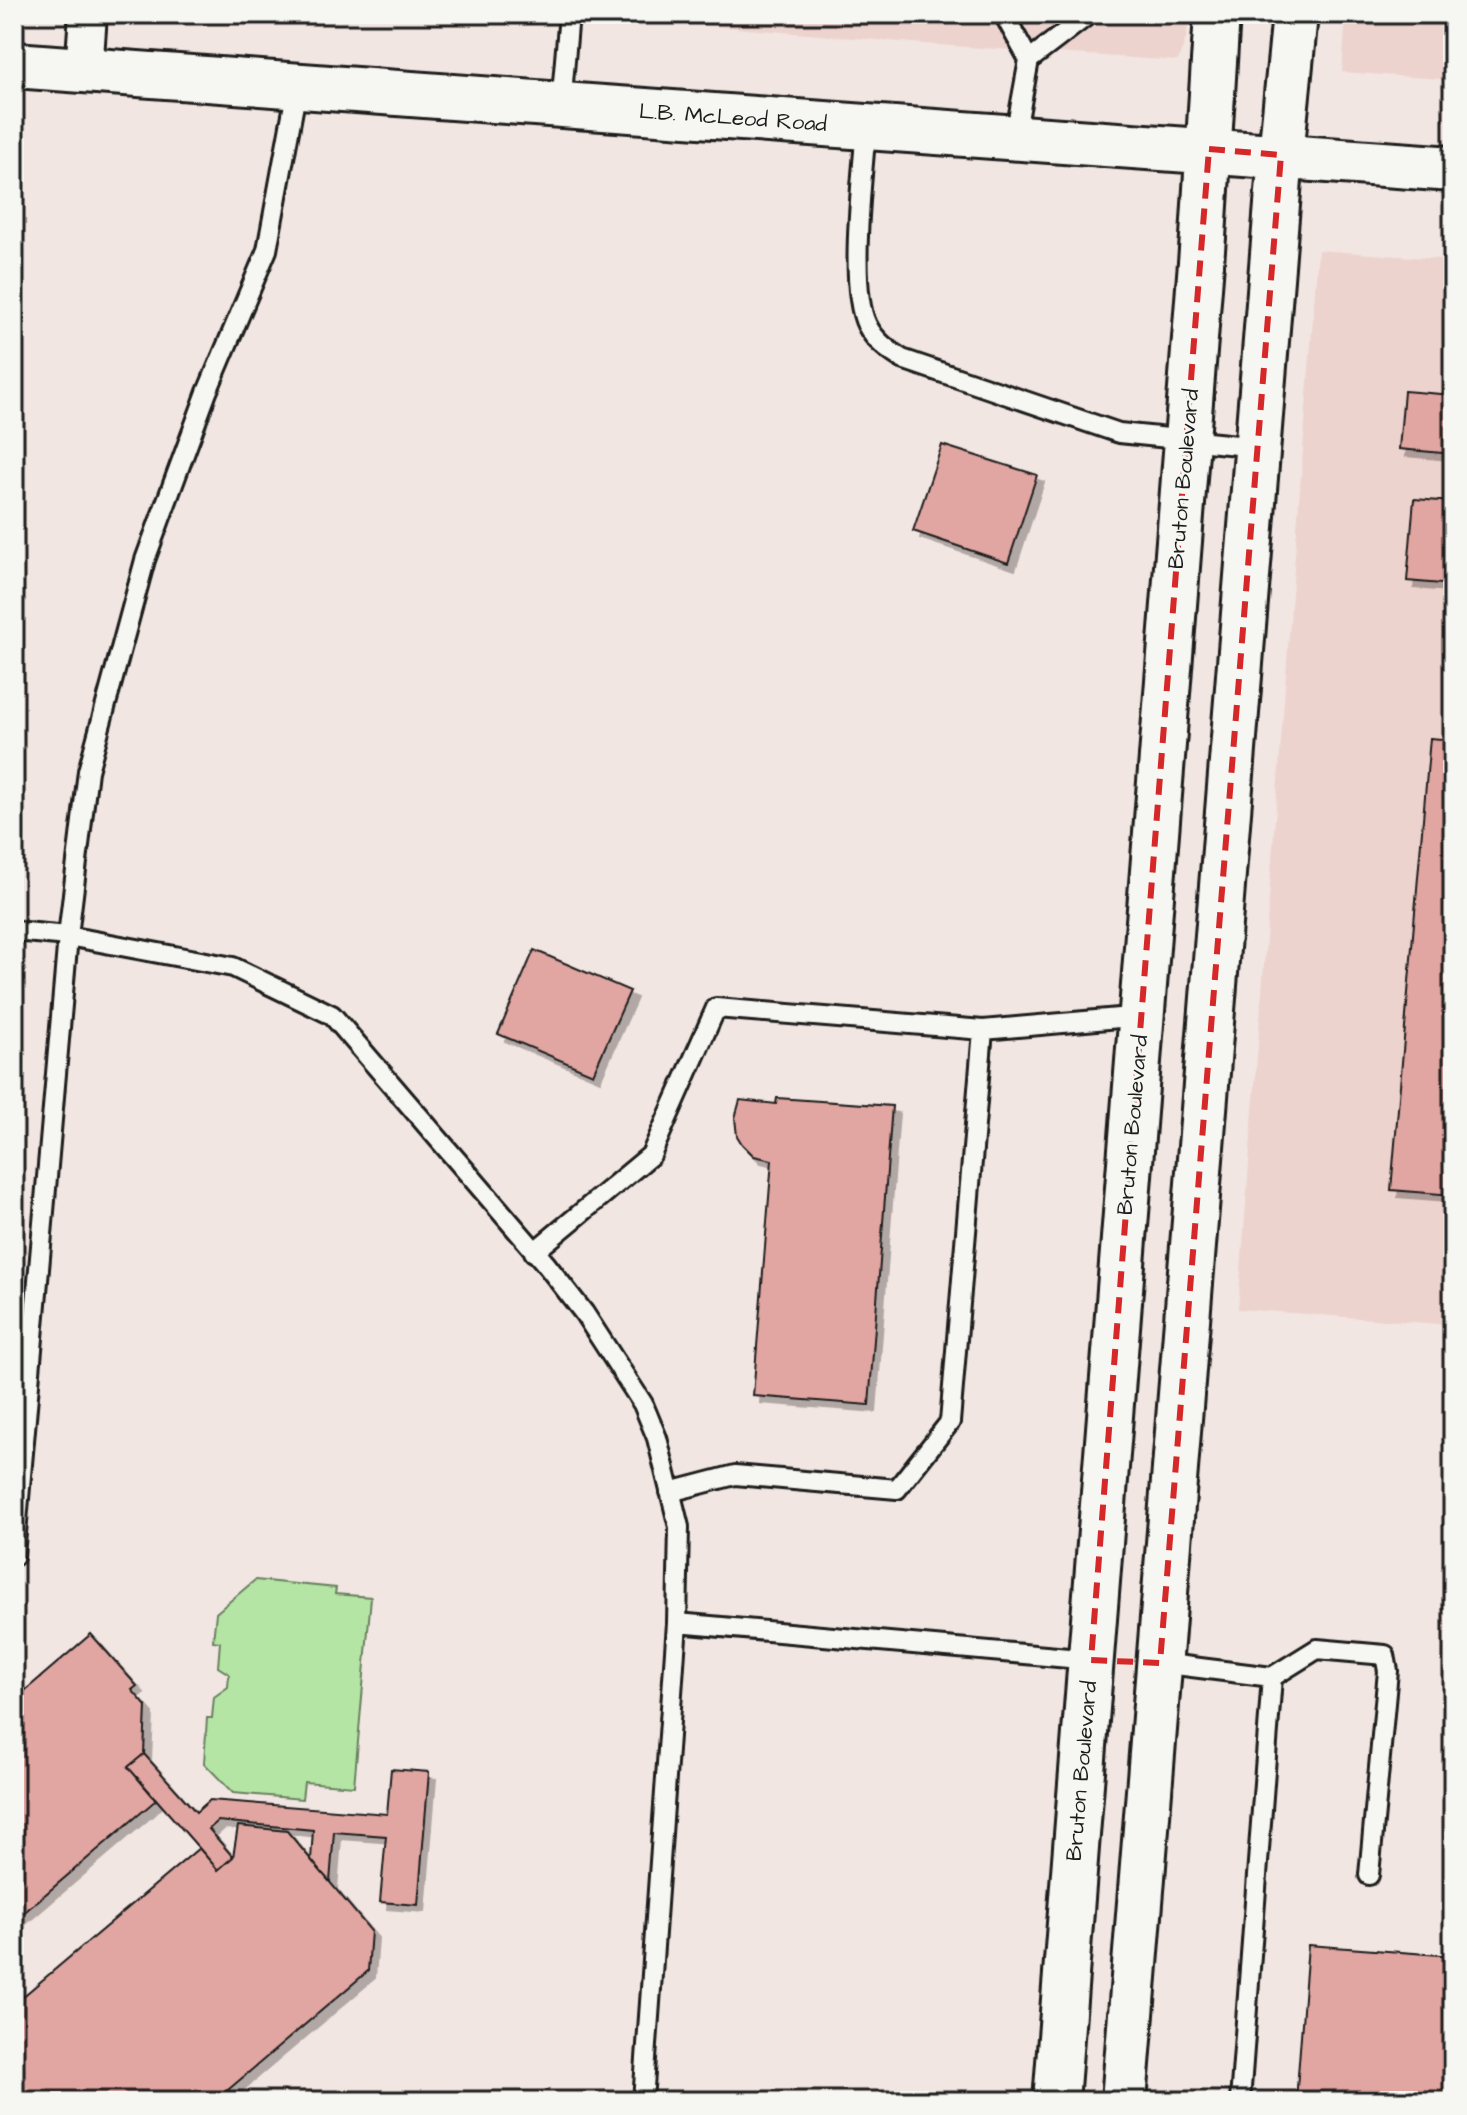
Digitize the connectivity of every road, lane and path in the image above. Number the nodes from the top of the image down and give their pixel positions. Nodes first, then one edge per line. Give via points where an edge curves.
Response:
1 (88, 14) edge
2 (569, 14) edge
3 (1007, 14) edge
4 (1058, 14) edge
5 (1089, 14) edge
6 (1217, 14) edge
7 (1295, 14) edge
8 (1056, 38) junction
9 (1029, 60) junction
10 (14, 65) edge
11 (84, 71) junction
12 (297, 86) junction
13 (561, 106) junction
14 (866, 127) junction
15 (1015, 136) junction
16 (1209, 149) junction
17 (1281, 155) junction
18 (1453, 169) edge
19 (1187, 441) junction
20 (1257, 447) junction
21 (14, 931) edge
22 (68, 936) junction
23 (1142, 1016) junction
24 (983, 1030) junction
25 (534, 1252) junction
26 (670, 1492) junction
27 (14, 1556) edge
28 (677, 1623) junction
29 (1091, 1660) junction
30 (1160, 1663) junction
31 (1272, 1677) junction
32 (1369, 1875) dead end
33 (643, 2101) edge
34 (1056, 2101) edge
35 (1124, 2101) edge
36 (1240, 2101) edge

1 - 11 street
2 - 13 lane
3 - 9 lane
4 - 8 lane
5 - 8 lane
6 - 16 street, Bruton Boulevard
7 - 17 street
8 - 9 lane
9 - 15 lane
10 - 11 street, L.B. McLeod Road
11 - 12 street, L.B. McLeod Road
12 - 13 street, L.B. McLeod Road
12 - 22 lane via 267,250 145,560 88,771
13 - 14 street, L.B. McLeod Road
14 - 15 street, L.B. McLeod Road
14 - 19 lane via 858,293 866,324 882,345 902,359 1119,433
15 - 16 street, L.B. McLeod Road
16 - 17 street, L.B. McLeod Road
16 - 19 street, Bruton Boulevard
17 - 18 street, L.B. McLeod Road
17 - 20 street
19 - 20 lane
19 - 23 street, Bruton Boulevard
20 - 30 street
21 - 22 lane
22 - 25 lane via 233,967 332,1015
22 - 27 lane
23 - 24 lane
23 - 29 street, Bruton Boulevard
24 - 25 lane via 716,1008 651,1155
24 - 26 lane via 950,1422 897,1489 735,1475
25 - 26 lane via 584,1313 643,1404
26 - 28 lane via 679,1527
28 - 29 lane
28 - 33 lane
29 - 30 street
29 - 34 street, Bruton Boulevard
30 - 31 lane
30 - 35 street
31 - 32 lane via 1317,1649 1385,1655 1388,1671
31 - 36 lane

